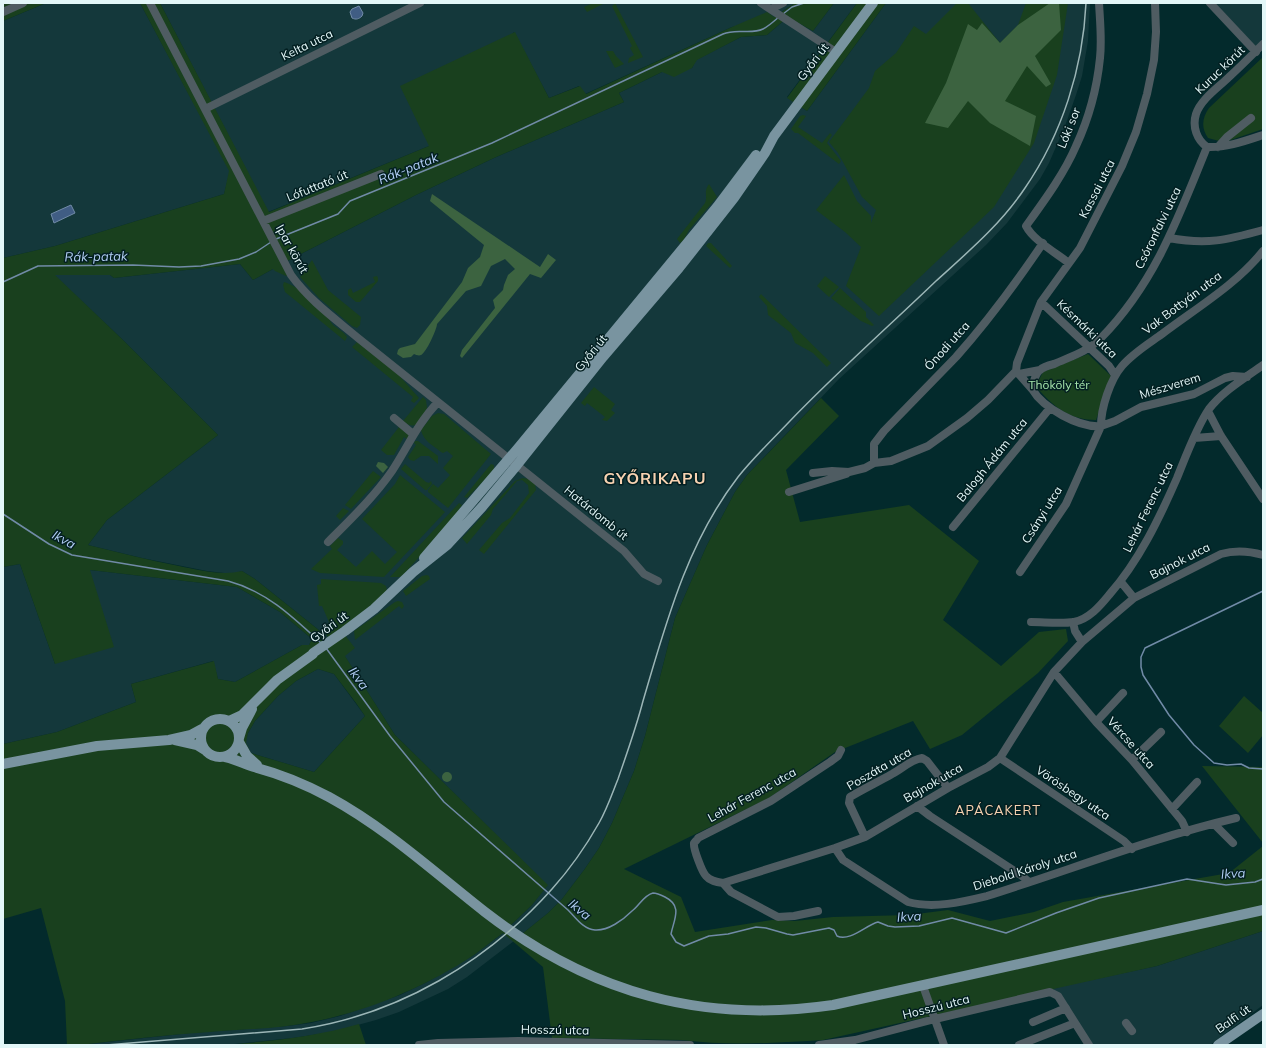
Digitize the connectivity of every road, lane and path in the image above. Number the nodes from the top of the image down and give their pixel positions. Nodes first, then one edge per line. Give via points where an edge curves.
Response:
1 (23, 3) edge
2 (150, 3) edge
3 (420, 3) edge
4 (761, 3) edge
5 (783, 3) edge
6 (873, 3) edge
7 (1099, 3) edge
8 (1155, 3) edge
9 (1210, 3) edge
10 (3, 12) edge
11 (778, 14) junction
12 (1263, 44) edge
13 (836, 52) junction
14 (1256, 52) junction
15 (205, 109) junction
16 (1251, 118) dead end
17 (1263, 135) edge
18 (1207, 147) junction
19 (1218, 147) junction
20 (381, 174) dead end
21 (263, 221) junction
22 (1263, 230) edge
23 (1169, 238) junction
24 (1043, 243) junction
25 (1263, 251) edge
26 (1069, 263) junction
27 (1041, 302) junction
28 (1089, 349) junction
29 (1263, 365) edge
30 (1040, 370) junction
31 (1017, 373) junction
32 (1115, 375) junction
33 (1247, 377) junction
34 (1032, 389) junction
35 (438, 402) junction
36 (1050, 408) junction
37 (1208, 411) junction
38 (394, 418) dead end
39 (1101, 426) junction
40 (413, 434) junction
41 (1221, 436) junction
42 (1194, 438) junction
43 (513, 462) junction
44 (874, 463) junction
45 (850, 472) junction
46 (813, 473) dead end
47 (789, 492) dead end
48 (1263, 499) edge
49 (954, 527) dead end
50 (328, 542) dead end
51 (1263, 555) edge
52 (1020, 572) dead end
53 (658, 580) dead end
54 (1121, 582) junction
55 (1134, 598) junction
56 (1031, 622) dead end
57 (1073, 622) junction
58 (1082, 642) junction
59 (1054, 672) junction
60 (1123, 693) dead end
61 (257, 699) junction
62 (229, 721) junction
63 (1096, 722) junction
64 (202, 728) junction
65 (1161, 732) dead end
66 (169, 740) junction
67 (239, 740) junction
68 (205, 750) junction
69 (841, 750) dead end
70 (225, 757) junction
71 (1000, 758) junction
72 (1132, 760) junction
73 (3, 764) edge
74 (262, 769) junction
75 (1197, 782) dead end
76 (948, 788) junction
77 (917, 806) junction
78 (1172, 809) junction
79 (1236, 818) dead end
80 (1214, 824) junction
81 (1187, 832) junction
82 (865, 837) junction
83 (1232, 843) dead end
84 (835, 848) junction
85 (1132, 849) junction
86 (1029, 882) junction
87 (723, 883) junction
88 (1263, 910) edge
89 (818, 911) dead end
90 (923, 986) junction
91 (1066, 1008) junction
92 (1263, 1014) edge
93 (935, 1019) junction
94 (1033, 1022) dead end
95 (1075, 1023) junction
96 (1126, 1023) dead end
97 (1132, 1031) dead end
98 (856, 1042) edge
99 (575, 1044) edge
100 (419, 1045) edge
101 (679, 1045) edge
102 (690, 1045) edge
103 (819, 1045) edge
104 (944, 1045) edge
105 (1020, 1045) edge
106 (1089, 1045) edge
107 (1218, 1045) edge

1 - 10 street
2 - 15 street, Ipar körút
3 - 15 street, Kelta utca
4 - 11 street
5 - 11 street
6 - 13 main road, Győri út
7 - 24 street, Lóki sor via 1100,57 1088,117 1076,147 1026,226
8 - 26 street, Kassai utca via 1154,60 1136,132 1092,226
9 - 14 street
11 - 13 street
12 - 14 street, Kuruc körút
13 - 43 main road, Győri út via 774,136 734,198 680,268
14 - 18 street, Kuruc körút via 1199,108 1195,122 1196,134
15 - 21 street, Ipar körút
16 - 19 street
17 - 19 street
18 - 19 street
18 - 23 street, Csóronfalvi utca
20 - 21 street, Lófuttató út
21 - 35 street, Ipar körút via 291,275 317,304
22 - 23 street via 1236,238 1205,242
23 - 28 street, Csóronfalvi utca via 1131,303
24 - 26 street
24 - 44 street, Ónodi utca via 1000,304 956,357 874,444
25 - 32 street, Vak Bottyán utca via 1219,292 1130,357
26 - 27 street, Kassai utca
27 - 28 street, Késmárki utca
27 - 31 street, Kassai utca via 1018,363
28 - 30 street
28 - 32 street, Késmárki utca
29 - 33 street, Lehár Ferenc utca
30 - 31 street
30 - 34 street via 1034,379
31 - 34 street
31 - 44 street via 967,418 928,446 907,456
32 - 39 street via 1102,412
33 - 37 street, Lehár Ferenc utca
33 - 39 street, Mészverem via 1225,378 1194,394 1141,407
34 - 36 street
35 - 40 street
35 - 43 street, Ipar körút
36 - 39 street via 1073,420
36 - 49 street, Balogh Ádám utca
37 - 41 street
37 - 42 street, Lehár Ferenc utca
38 - 40 street
39 - 52 street, Csányi utca via 1066,504
40 - 50 street via 381,485
41 - 42 street
41 - 48 street
42 - 54 street, Lehár Ferenc utca via 1153,528
43 - 53 street, Határdomb út via 624,551 644,574
43 - 61 main road, Győri út via 447,545 413,572 374,609 288,671
44 - 45 street
45 - 46 street
45 - 47 street
51 - 55 street, Bajnok utca via 1243,552 1221,554
54 - 55 street
54 - 57 street, Lehár Ferenc utca via 1099,607 1088,616
55 - 58 street, Bajnok utca
56 - 57 street, Lehár Ferenc utca
57 - 58 street
58 - 59 street, Bajnok utca
59 - 63 street, Vércse utca
59 - 71 street, Bajnok utca
60 - 63 street
61 - 62 main road, Győri út via 242,715
61 - 67 main road, Győri út via 242,728
62 - 64 main road via 216,719
62 - 67 main road via 238,731
63 - 72 street, Vércse utca
64 - 66 main road via 191,735
64 - 68 main road via 200,737
65 - 72 street
66 - 68 main road via 197,745
66 - 73 main road via 97,746
67 - 70 main road via 234,750
67 - 74 main road via 246,756
68 - 70 main road via 213,756
69 - 87 street, Lehár Ferenc utca via 838,756 771,801 698,838 694,846 706,876
70 - 74 main road
71 - 76 street, Bajnok utca
71 - 85 street, Vörösbegy utca via 1124,841
72 - 78 street, Vércse utca
74 - 90 main road via 322,793 361,816 518,936 550,956 616,986 658,999 694,1006 773,1011 833,1005
75 - 78 street
76 - 77 street, Bajnok utca
76 - 82 street, Poszáta utca via 922,758 915,759 850,797 849,803
77 - 82 street, Bajnok utca
77 - 86 street
78 - 81 street, Vércse utca
79 - 80 street, Diebold Károly utca
80 - 81 street, Diebold Károly utca
80 - 83 street
81 - 85 street, Diebold Károly utca
82 - 84 street, Bajnok utca
84 - 86 street, Diebold Károly utca via 843,860 908,902 917,905 969,901
84 - 87 street, Bajnok utca
85 - 86 street, Diebold Károly utca
87 - 89 street via 731,892 778,917
88 - 90 main road
90 - 93 street
91 - 93 street, Hosszú utca via 1058,996 1050,992
91 - 94 street
91 - 95 street
92 - 107 main road, Balfi út
93 - 98 street, Hosszú utca
93 - 104 street
95 - 105 street
95 - 106 street
96 - 97 street
98 - 103 street, Hosszú utca
99 - 100 street, Hosszú utca via 511,1041
99 - 101 street, Hosszú utca
101 - 102 street, Hosszú utca

